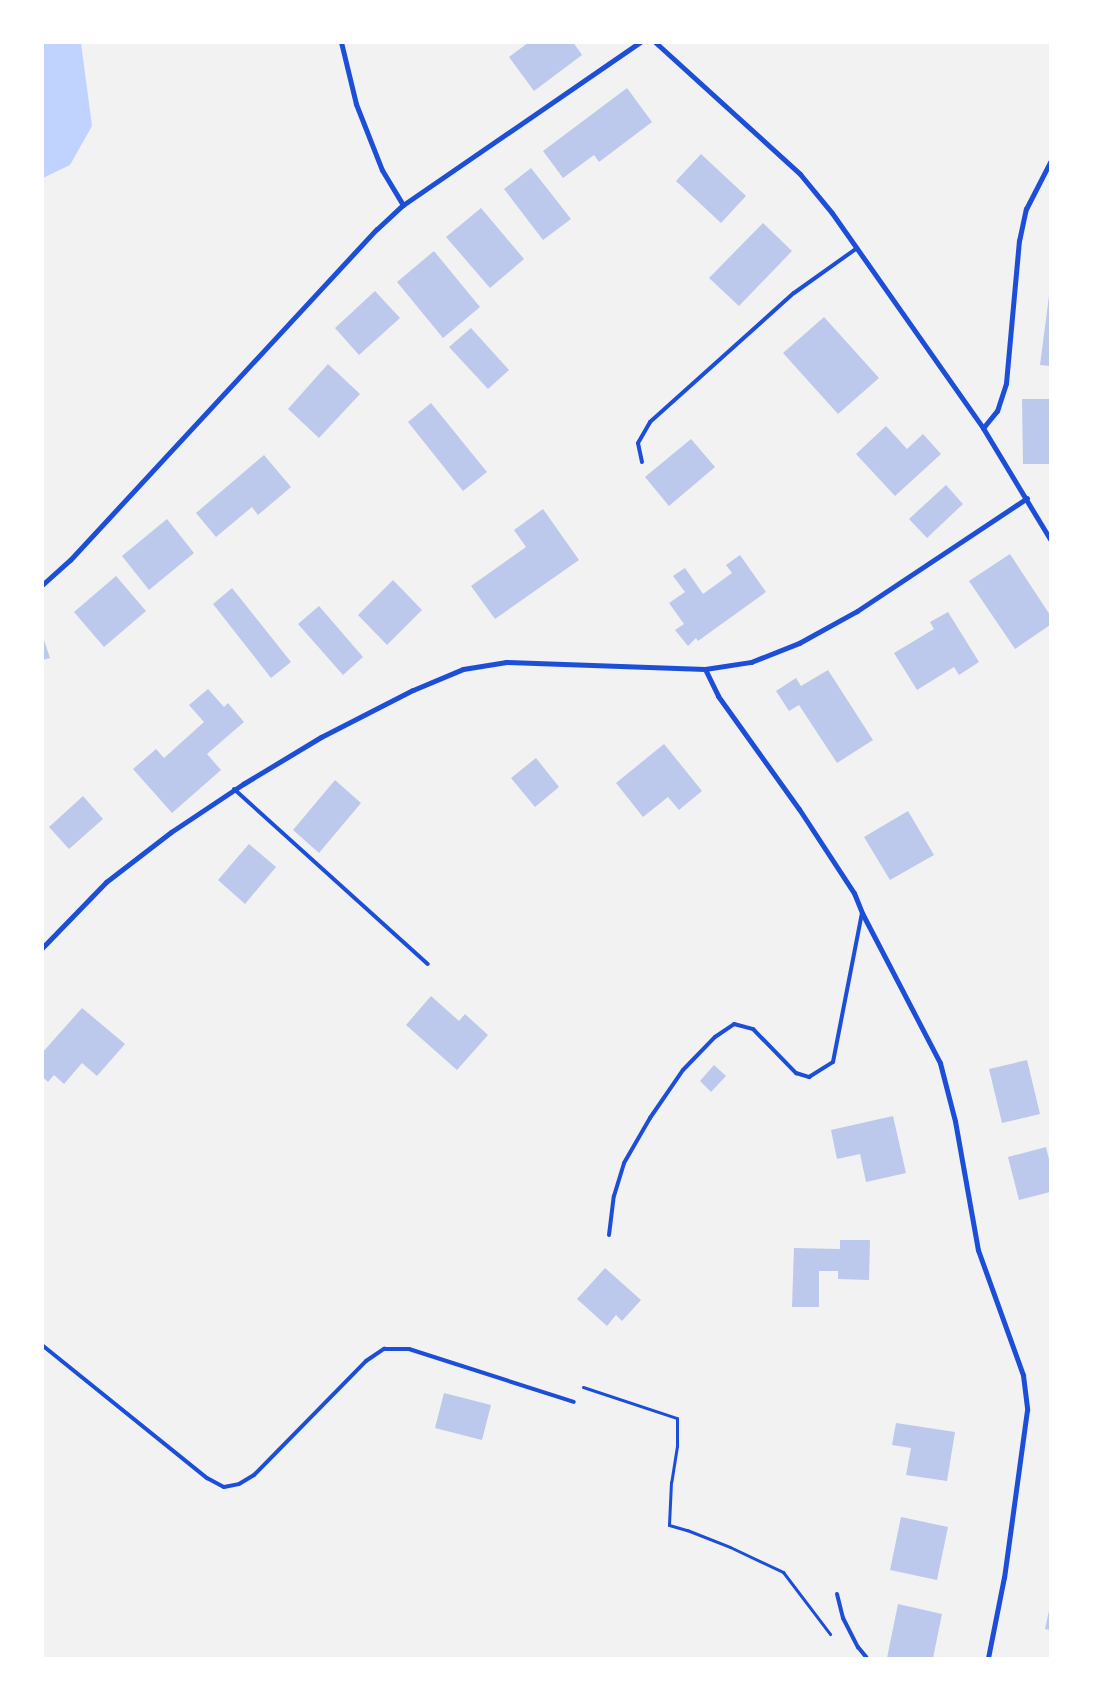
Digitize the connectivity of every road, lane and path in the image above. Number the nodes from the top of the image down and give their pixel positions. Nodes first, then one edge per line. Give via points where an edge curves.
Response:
1 (341, 42) edge
2 (640, 42) edge
3 (655, 42) edge
4 (1050, 162) edge
5 (403, 205) junction
6 (856, 248) junction
7 (983, 428) junction
8 (642, 462) dead end
9 (1027, 498) junction
10 (1050, 539) edge
11 (42, 585) edge
12 (705, 669) junction
13 (234, 789) junction
14 (862, 913) junction
15 (42, 948) edge
16 (428, 964) dead end
17 (609, 1235) dead end
18 (42, 1345) edge
19 (578, 1386) dead end
20 (574, 1402) dead end
21 (837, 1594) dead end
22 (835, 1640) dead end
23 (867, 1658) edge
24 (988, 1658) edge

1 - 5 street via 356,104 382,170
2 - 5 street
3 - 6 street via 800,174
4 - 7 street via 1026,209 1019,241 1006,383 997,410
5 - 11 street via 377,229 70,560
6 - 7 street
6 - 8 lane via 794,293 650,422 638,443
7 - 9 street
9 - 10 street
9 - 12 street via 857,611 800,643 751,662
12 - 13 street via 506,662 463,669 413,690 321,737
12 - 14 street via 718,696 854,893
13 - 15 street via 170,832 106,882
13 - 16 lane
14 - 17 lane via 834,1062 809,1077 796,1073 753,1029 734,1024 715,1037 683,1070 624,1164 614,1196
14 - 24 street via 940,1063 955,1121 978,1250 1023,1375 1026,1410 1004,1577
18 - 20 lane via 206,1478 224,1487 239,1484 254,1475 366,1361 384,1349 409,1349
19 - 22 path via 677,1418 669,1525 730,1547 783,1572
21 - 23 lane via 843,1618

